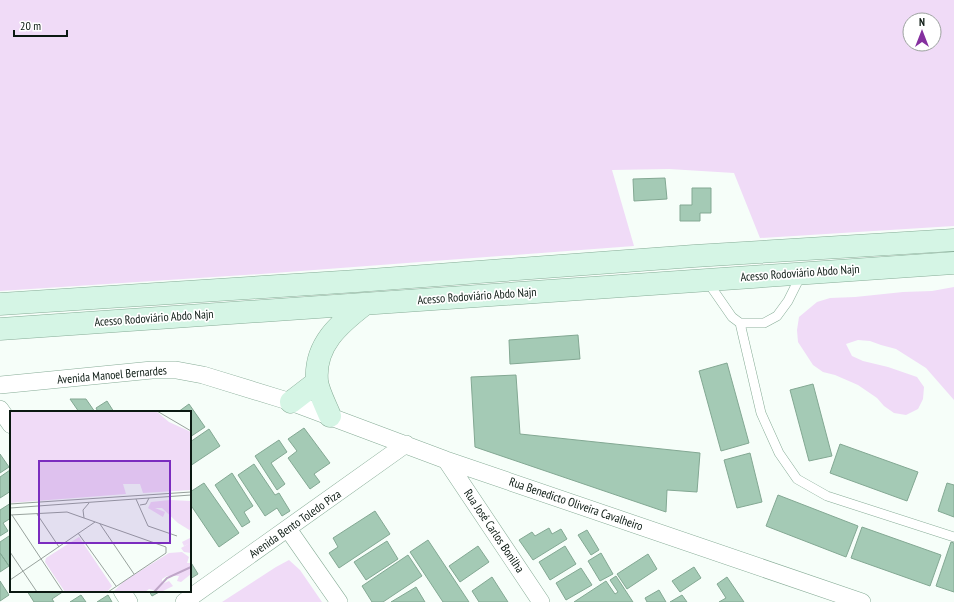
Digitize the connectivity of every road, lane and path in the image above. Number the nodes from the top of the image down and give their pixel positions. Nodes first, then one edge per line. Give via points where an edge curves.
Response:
1 (954, 240) edge
2 (954, 263) edge
3 (802, 274) junction
4 (706, 279) junction
5 (0, 304) edge
6 (365, 304) junction
7 (740, 323) junction
8 (0, 329) edge
9 (317, 382) junction
10 (0, 385) edge
11 (292, 402) junction
12 (0, 409) edge
13 (330, 416) junction
14 (10, 424) edge
15 (406, 444) junction
16 (446, 460) junction
17 (288, 529) junction
18 (954, 537) edge
19 (123, 592) edge
20 (129, 602) edge
21 (184, 602) edge
22 (339, 602) edge
23 (541, 602) edge
24 (862, 602) edge

1 - 5 main road, Acesso Rodoviário Abdo Najn
2 - 3 main road, Acesso Rodoviário Abdo Najn
3 - 4 main road, Acesso Rodoviário Abdo Najn
3 - 7 lane via 777,316 764,323
4 - 6 main road, Acesso Rodoviário Abdo Najn
4 - 7 lane via 732,318
6 - 8 main road, Acesso Rodoviário Abdo Najn
6 - 9 main road via 348,317 325,343 319,358
7 - 18 lane via 761,414 779,453 797,479 827,496
9 - 11 main road
9 - 13 main road
10 - 11 street, Avenida Manoel Bernardes via 152,370 176,370 204,375
11 - 13 street, Rua Benedicto Oliveira Cavalheiro
12 - 14 street
13 - 15 street, Rua Benedicto Oliveira Cavalheiro
15 - 16 street, Rua Benedicto Oliveira Cavalheiro
15 - 17 street, Avenida Bento Toledo Piza
16 - 23 street, Rua José Carlos Bonilha
16 - 24 street, Rua Benedicto Oliveira Cavalheiro
17 - 21 street, Avenida Bento Toledo Piza
17 - 22 street
19 - 20 street

